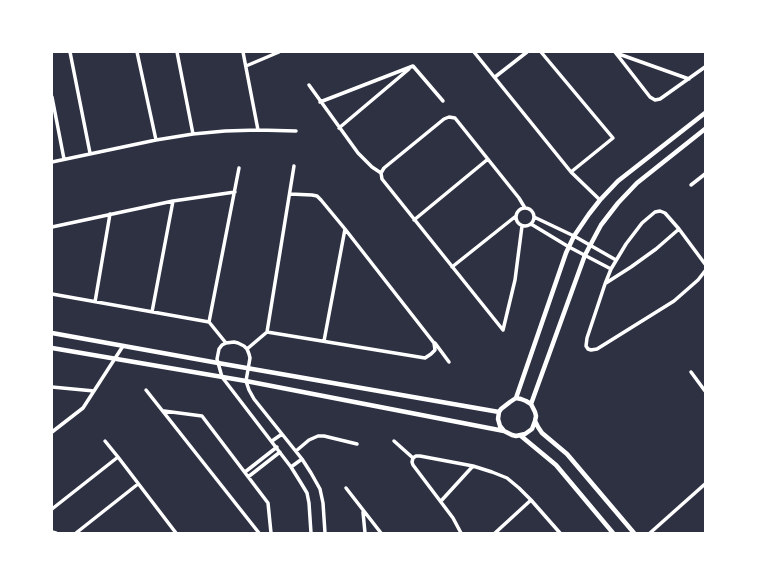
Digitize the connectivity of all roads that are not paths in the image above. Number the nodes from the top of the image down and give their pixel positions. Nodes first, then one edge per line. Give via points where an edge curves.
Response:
1 (70, 52) edge
2 (137, 52) edge
3 (177, 52) edge
4 (243, 52) edge
5 (279, 52) edge
6 (474, 52) edge
7 (527, 52) edge
8 (541, 52) edge
9 (615, 52) edge
10 (246, 66) junction
11 (413, 66) junction
12 (705, 68) edge
13 (495, 77) junction
14 (689, 79) junction
15 (309, 85) dead end
16 (52, 97) edge
17 (443, 101) dead end
18 (320, 102) junction
19 (705, 113) edge
20 (339, 128) junction
21 (258, 130) junction
22 (296, 131) dead end
23 (704, 131) edge
24 (193, 134) junction
25 (156, 140) junction
26 (90, 153) junction
27 (64, 159) junction
28 (488, 159) junction
29 (52, 162) edge
30 (294, 166) dead end
31 (239, 168) dead end
32 (571, 172) junction
33 (381, 173) junction
34 (704, 176) edge
35 (691, 185) dead end
36 (235, 192) junction
37 (290, 194) junction
38 (600, 200) junction
39 (173, 201) junction
40 (525, 208) junction
41 (110, 214) junction
42 (516, 216) junction
43 (534, 217) junction
44 (414, 220) junction
45 (531, 224) junction
46 (522, 226) junction
47 (52, 227) edge
48 (345, 229) junction
49 (679, 229) junction
50 (574, 236) junction
51 (590, 245) junction
52 (569, 247) junction
53 (585, 255) junction
54 (616, 260) junction
55 (705, 264) edge
56 (452, 267) junction
57 (611, 270) junction
58 (705, 271) edge
59 (605, 284) junction
60 (52, 294) edge
61 (95, 302) junction
62 (152, 312) junction
63 (209, 322) junction
64 (267, 332) junction
65 (52, 333) edge
66 (324, 341) junction
67 (226, 343) junction
68 (434, 343) junction
69 (122, 346) junction
70 (52, 348) edge
71 (247, 349) junction
72 (114, 359) junction
73 (449, 362) dead end
74 (218, 363) junction
75 (248, 369) junction
76 (691, 372) dead end
77 (222, 377) junction
78 (246, 381) junction
79 (52, 387) edge
80 (146, 390) dead end
81 (94, 391) junction
82 (705, 391) edge
83 (516, 398) junction
84 (530, 404) junction
85 (164, 411) junction
86 (499, 412) junction
87 (535, 420) junction
88 (504, 431) junction
89 (52, 432) edge
90 (282, 434) junction
91 (521, 436) junction
92 (394, 440) dead end
93 (105, 441) dead end
94 (272, 441) junction
95 (357, 444) dead end
96 (277, 447) junction
97 (296, 451) junction
98 (280, 452) junction
99 (118, 458) junction
100 (413, 458) junction
101 (302, 459) junction
102 (473, 466) junction
103 (291, 467) junction
104 (245, 472) junction
105 (248, 477) junction
106 (138, 484) junction
107 (705, 484) edge
108 (346, 488) dead end
109 (531, 500) junction
110 (441, 501) junction
111 (52, 509) edge
112 (363, 511) junction
113 (52, 532) edge
114 (56, 533) edge
115 (76, 533) edge
116 (176, 533) edge
117 (259, 533) edge
118 (271, 533) edge
119 (311, 533) edge
120 (325, 533) edge
121 (365, 533) edge
122 (381, 533) edge
123 (461, 533) edge
124 (495, 533) edge
125 (560, 533) edge
126 (613, 533) edge
127 (634, 533) edge
128 (650, 533) edge

1 - 26 street
2 - 25 street
3 - 24 street
4 - 10 street
5 - 10 street
6 - 13 street
7 - 13 street
8 - 32 street via 613,138
9 - 14 street
9 - 14 street via 655,100
10 - 21 street
11 - 17 street
11 - 18 street
11 - 20 street
12 - 14 street
13 - 32 street
15 - 18 street
16 - 27 street
18 - 20 street
19 - 38 street via 636,166
20 - 33 street via 358,153
21 - 22 street
21 - 24 street
23 - 51 street via 637,183 601,225
24 - 25 street
25 - 26 street
26 - 27 street
27 - 29 street
28 - 33 street via 455,118 449,116
28 - 40 street
28 - 44 street
30 - 37 street
31 - 36 street
32 - 38 street
33 - 44 street via 382,179
34 - 35 street
36 - 39 street
36 - 63 street
37 - 48 street via 317,196
37 - 64 street
38 - 50 street
39 - 41 street
39 - 62 street
40 - 42 street via 519,210
40 - 43 street via 534,213
41 - 47 street
41 - 61 street
42 - 46 street via 518,224
42 - 56 street
43 - 45 street
43 - 50 street
44 - 56 street
45 - 46 street
45 - 52 street
46 - 56 street via 515,280 503,330
48 - 66 street
48 - 68 street
49 - 54 street via 665,213 655,212 642,223
49 - 55 street
49 - 59 street via 656,249
50 - 51 street
50 - 52 street
51 - 53 street
51 - 54 street
52 - 53 street
52 - 83 street
53 - 57 street
53 - 84 street
54 - 57 street
57 - 59 street
58 - 59 street via 674,301 597,349 591,350 586,346 586,338
60 - 61 street
61 - 62 street
62 - 63 street
63 - 67 street
64 - 66 street
64 - 71 street
65 - 69 street
66 - 68 street via 425,358 435,350
67 - 71 street via 238,343
67 - 74 street via 219,349
68 - 73 street
69 - 72 street
69 - 74 street
70 - 72 street
71 - 75 street
72 - 77 street
72 - 81 street
74 - 75 street
74 - 77 street
75 - 78 street
75 - 86 street
76 - 82 street
77 - 78 street
77 - 94 street
78 - 88 street
78 - 90 street via 254,399
79 - 81 street
80 - 85 street
81 - 89 street via 84,408
83 - 84 street
83 - 86 street
84 - 87 street via 535,412
85 - 104 street via 202,416
85 - 117 street
86 - 88 street via 499,422
87 - 91 street via 532,429
87 - 127 street via 542,433 567,454
88 - 91 street
90 - 94 street
90 - 97 street
91 - 126 street via 556,465
92 - 100 street
93 - 99 street
94 - 96 street
95 - 97 street via 318,436 308,440
96 - 98 street
96 - 104 street
97 - 101 street
98 - 103 street
98 - 105 street
99 - 106 street
99 - 111 street
100 - 102 street via 420,456
100 - 110 street via 413,465
101 - 103 street
101 - 120 street via 320,489
102 - 109 street via 507,478
102 - 110 street
103 - 119 street via 307,493
104 - 105 street
105 - 118 street via 268,503
106 - 115 street
106 - 116 street
107 - 128 street
108 - 112 street
109 - 124 street
109 - 125 street
110 - 123 street
112 - 121 street
112 - 122 street
113 - 114 street

